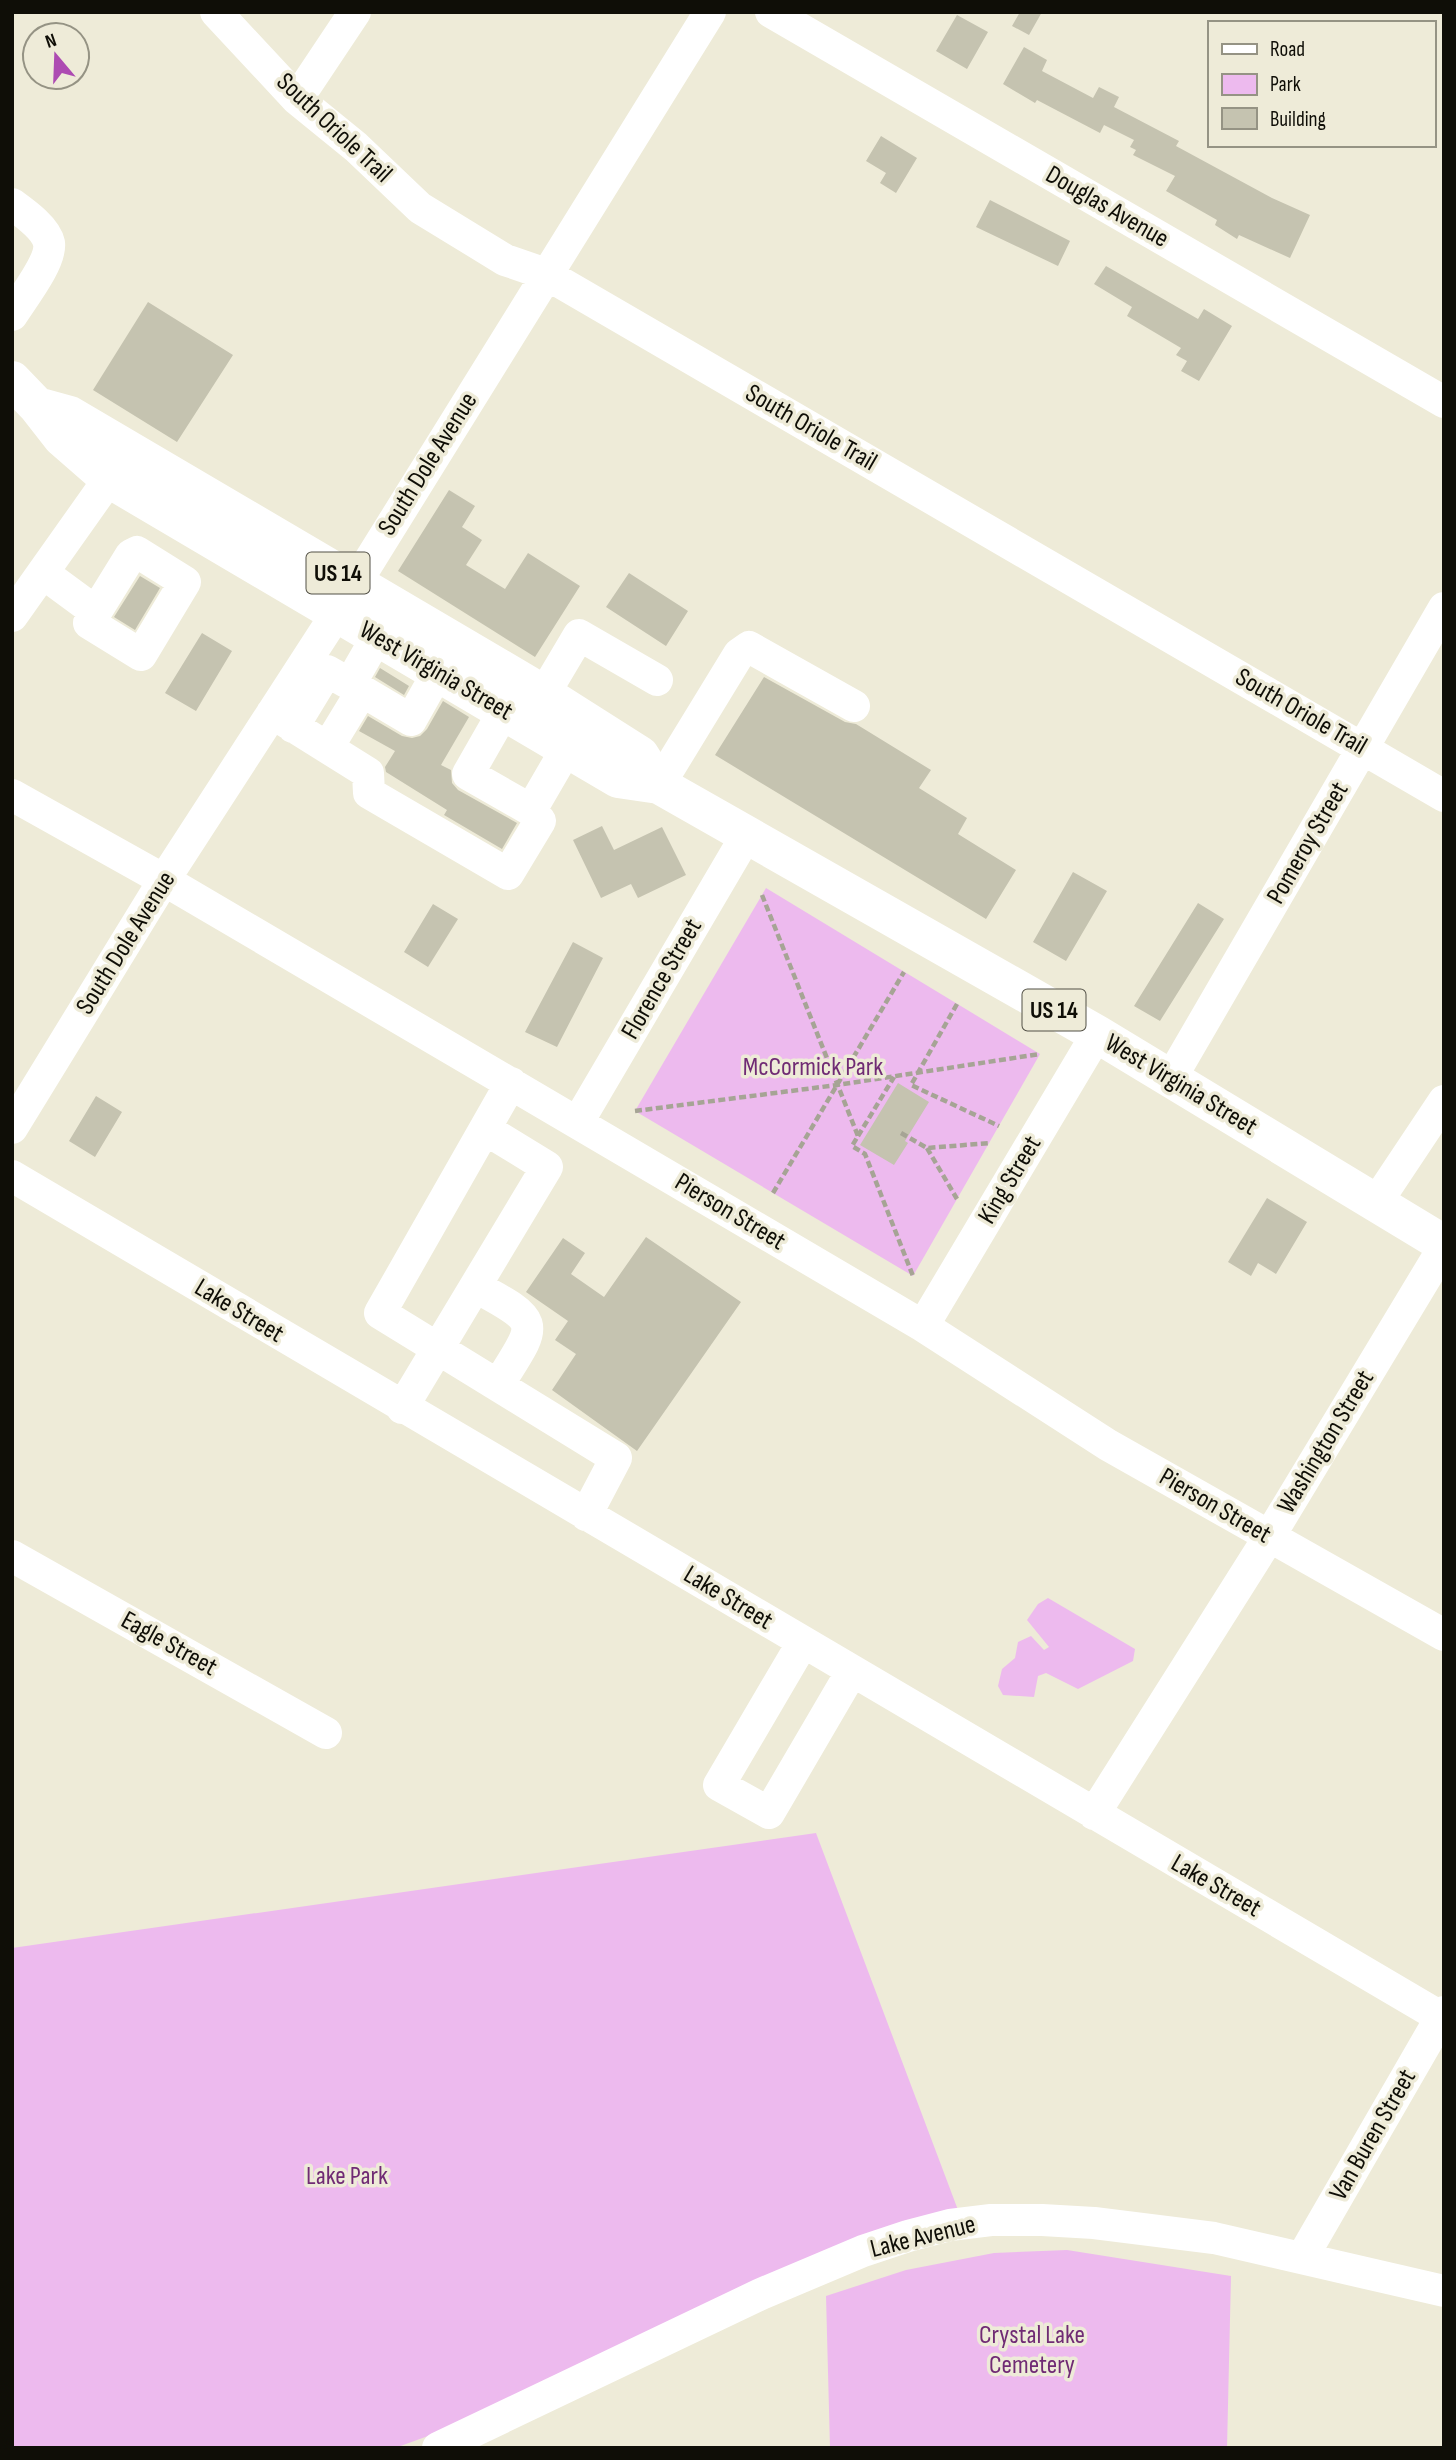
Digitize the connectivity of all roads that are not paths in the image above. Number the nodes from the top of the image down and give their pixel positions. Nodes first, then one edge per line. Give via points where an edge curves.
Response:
1 (216, 12) edge
2 (355, 12) edge
3 (710, 12) edge
4 (771, 12) edge
5 (297, 99) junction
6 (12, 204) edge
7 (546, 274) junction
8 (12, 315) edge
9 (25, 393) edge
10 (1444, 402) edge
11 (120, 466) junction
12 (43, 573) junction
13 (345, 598) junction
14 (1444, 608) edge
15 (96, 612) dead end
16 (12, 616) edge
17 (377, 638) junction
18 (438, 672) junction
19 (337, 676) junction
20 (657, 680) dead end
21 (854, 706) dead end
22 (525, 710) junction
23 (283, 720) junction
24 (328, 747) junction
25 (567, 748) junction
26 (1364, 748) junction
27 (659, 785) junction
28 (12, 795) edge
29 (1444, 796) edge
30 (531, 810) junction
31 (746, 836) junction
32 (164, 880) junction
33 (1097, 1034) junction
34 (1171, 1078) junction
35 (511, 1083) junction
36 (1444, 1101) edge
37 (578, 1122) junction
38 (12, 1128) edge
39 (485, 1129) junction
40 (12, 1176) edge
41 (1376, 1203) junction
42 (1444, 1245) edge
43 (475, 1287) junction
44 (923, 1326) junction
45 (439, 1349) junction
46 (498, 1385) junction
47 (402, 1408) junction
48 (586, 1515) junction
49 (1269, 1537) junction
50 (12, 1556) edge
51 (1444, 1635) edge
52 (803, 1642) junction
53 (852, 1671) junction
54 (327, 1732) dead end
55 (1094, 1814) junction
56 (1443, 2016) edge
57 (1302, 2258) junction
58 (1444, 2291) edge
59 (480, 2439) edge
60 (438, 2448) edge

1 - 5 street, South Oriole Trail
2 - 5 street
3 - 7 street, South Dole Avenue
4 - 10 street, Douglas Avenue
5 - 7 street, South Oriole Trail via 420,208 505,260
6 - 8 street via 41,229 49,248 49,256
7 - 13 street, South Dole Avenue
7 - 26 street, South Oriole Trail
9 - 11 main road, US 14 via 62,438
11 - 12 street
11 - 13 main road, West Virginia Street / US 14
12 - 15 street
12 - 16 street
13 - 17 main road, West Virginia Street / US 14
13 - 19 street, South Dole Avenue
13 - 22 main road, West Virginia Street / US 14
14 - 26 street, Pomeroy Street
17 - 18 main road, West Virginia Street / US 14
17 - 19 street
18 - 19 street via 411,720
18 - 22 main road, West Virginia Street / US 14
19 - 23 street, South Dole Avenue
19 - 24 street
20 - 22 street via 579,635
21 - 27 street via 749,647 738,654
22 - 25 main road, West Virginia Street / US 14
22 - 27 main road, West Virginia Street / US 14 via 640,755
22 - 30 street via 468,774
23 - 24 street
23 - 32 street, South Dole Avenue
24 - 30 street via 368,772 369,793 508,874 540,821
25 - 27 main road, West Virginia Street / US 14 via 618,779
25 - 30 street
26 - 29 street, South Oriole Trail
26 - 34 street, Pomeroy Street
27 - 31 main road, West Virginia Street / US 14
28 - 32 street, Pierson Street
31 - 33 main road, West Virginia Street / US 14
31 - 37 street, Florence Street
32 - 35 street, Pierson Street
32 - 38 street, South Dole Avenue
33 - 34 main road, West Virginia Street / US 14
33 - 44 street, King Street
34 - 41 main road, West Virginia Street / US 14
35 - 37 street, Pierson Street
35 - 39 street
36 - 41 street
37 - 44 street, Pierson Street
39 - 43 street via 547,1167
39 - 45 street via 380,1313
40 - 47 street, Lake Street
41 - 42 main road, West Virginia Street / US 14
42 - 49 street, Washington Street
43 - 45 street
43 - 46 street via 514,1307 528,1325 527,1338
44 - 49 street, Pierson Street via 1108,1445
45 - 46 street
45 - 47 street
46 - 48 street via 616,1458
47 - 48 street, Lake Street
48 - 52 street, Lake Street
49 - 51 street, Pierson Street
49 - 55 street, Washington Street
50 - 54 street, Eagle Street
52 - 53 street, Lake Street
52 - 53 street via 719,1785 769,1813
53 - 55 street, Lake Street
55 - 56 street, Lake Street
56 - 57 street, Van Buren Street
57 - 58 street, Lake Avenue
57 - 59 street, Lake Avenue via 1214,2238 1094,2223 991,2220 950,2225 863,2251 761,2294
59 - 60 street, Lake Avenue

